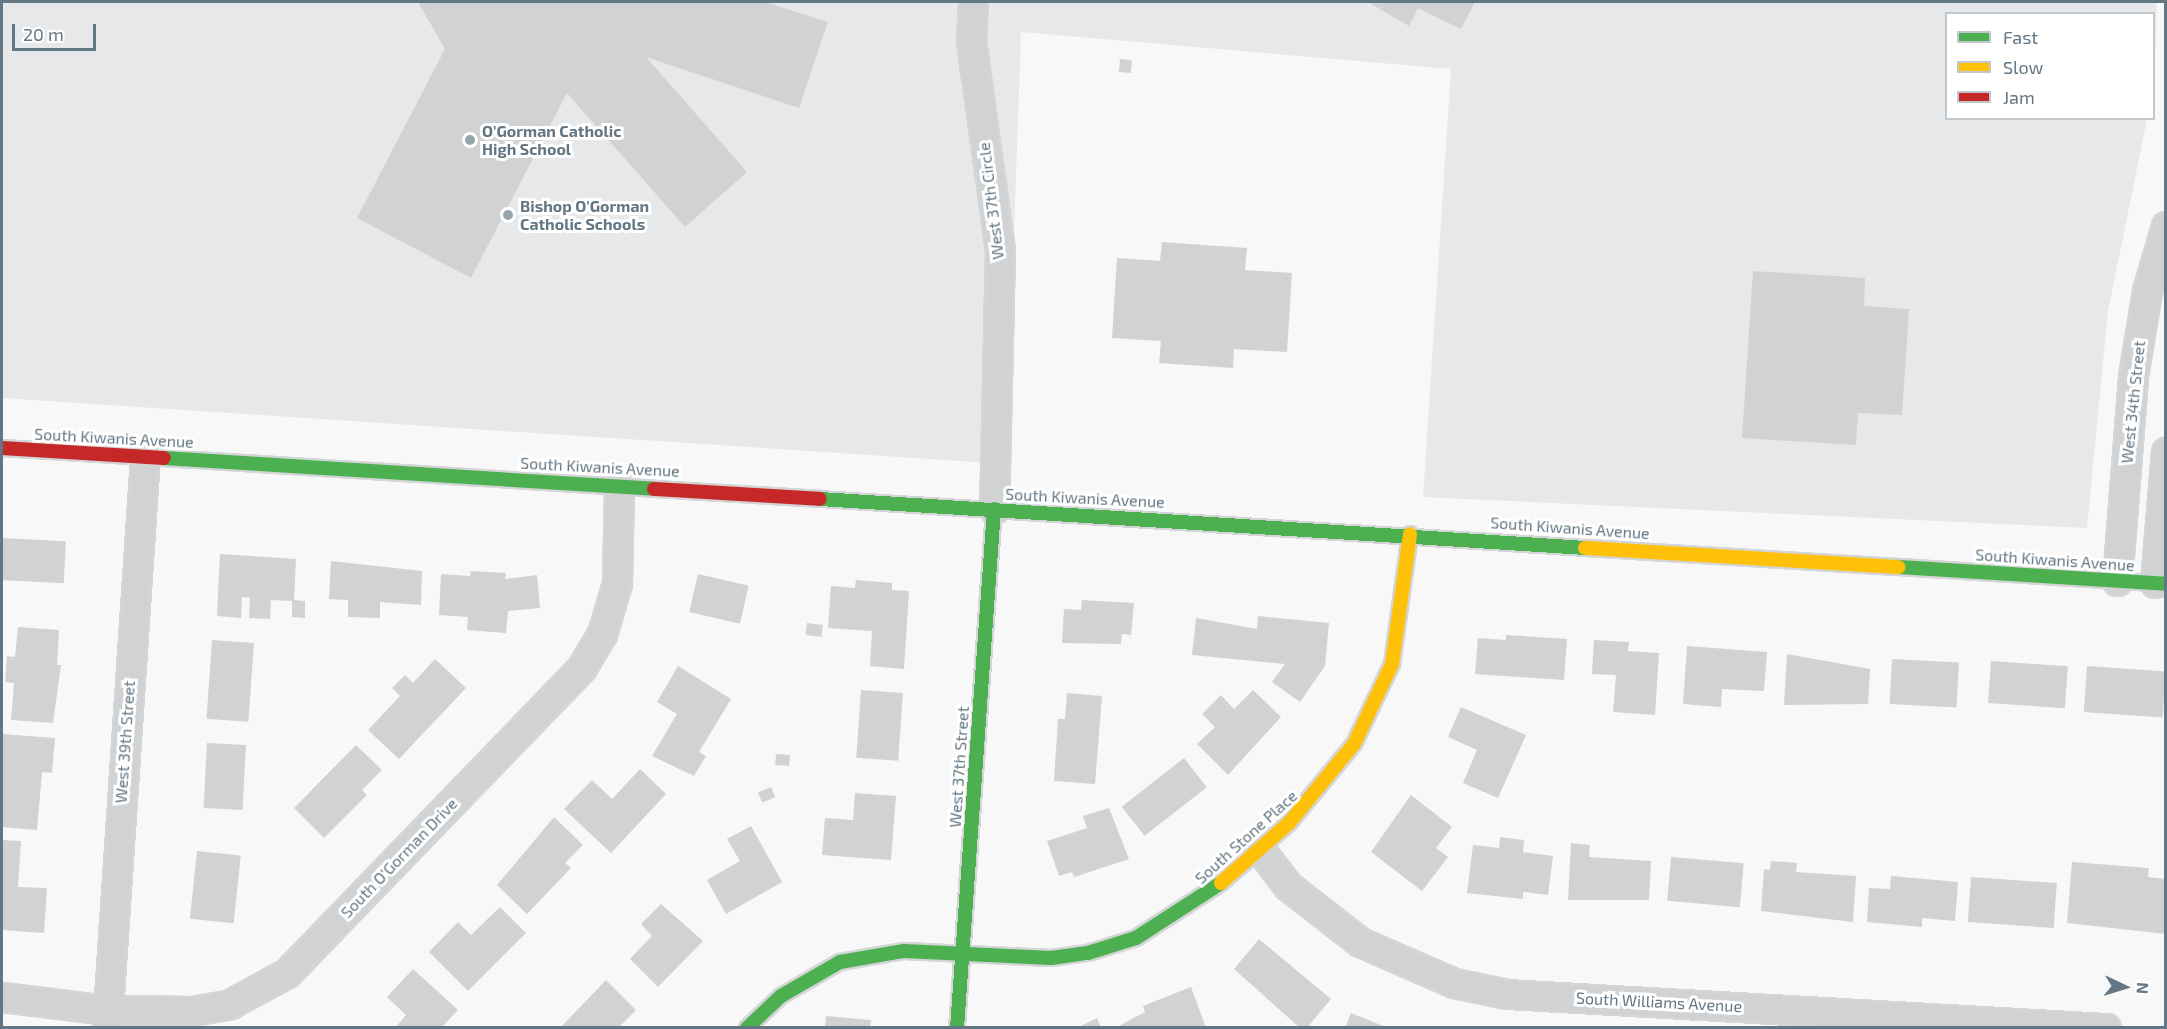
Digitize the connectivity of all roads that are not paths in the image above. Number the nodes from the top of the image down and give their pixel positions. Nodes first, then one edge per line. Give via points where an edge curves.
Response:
1 (973, 2) edge
2 (2166, 226) edge
3 (2, 448) edge
4 (2166, 452) edge
5 (144, 457) junction
6 (619, 484) junction
7 (994, 509) junction
8 (1410, 534) junction
9 (2117, 581) junction
10 (2160, 584) edge
11 (1259, 848) junction
12 (962, 956) junction
13 (2, 997) edge
14 (107, 1019) edge
15 (747, 1028) edge
16 (957, 1028) edge
17 (2106, 1028) edge

1 - 7 street, West 37th Circle via 971,40 1000,249
2 - 9 street, West 34th Street via 2147,291 2133,376
3 - 5 main road, South Kiwanis Avenue
4 - 10 street
5 - 6 main road, South Kiwanis Avenue
5 - 14 street, West 39th Street
6 - 7 main road, South Kiwanis Avenue
6 - 14 street, South O'Gorman Drive via 612,606 602,634 563,690 287,973 230,1004
7 - 8 main road, South Kiwanis Avenue
7 - 12 main road, West 37th Street
8 - 9 main road, South Kiwanis Avenue
8 - 11 main road, South Stone Place via 1392,664 1371,713 1320,790
9 - 10 main road, South Kiwanis Avenue
11 - 12 main road, South Stone Place via 1205,897 1136,938 1051,958
11 - 17 street, South Williams Avenue via 1288,886 1360,942 1454,983 1507,994
12 - 15 main road via 904,951 840,962 780,996
12 - 16 main road, West 37th Street
13 - 14 street, South O'Gorman Drive

